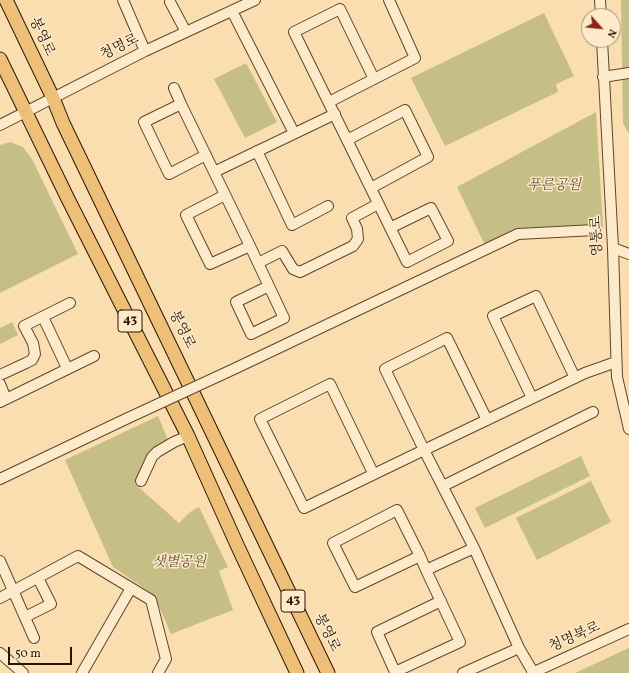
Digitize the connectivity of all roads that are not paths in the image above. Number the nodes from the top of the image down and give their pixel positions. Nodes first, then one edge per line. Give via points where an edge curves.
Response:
1 (6, 0) edge
2 (123, 0) edge
3 (389, 0) edge
4 (249, 1) edge
5 (170, 2) dead end
6 (232, 11) junction
7 (186, 32) junction
8 (602, 48) edge
9 (145, 51) junction
10 (0, 59) edge
11 (629, 73) edge
12 (603, 77) junction
13 (374, 79) junction
14 (174, 88) dead end
15 (53, 98) junction
16 (329, 102) junction
17 (181, 104) junction
18 (26, 112) junction
19 (335, 114) junction
20 (0, 125) edge
21 (294, 133) junction
22 (347, 140) junction
23 (257, 151) junction
24 (206, 155) junction
25 (214, 172) junction
26 (371, 188) junction
27 (225, 195) junction
28 (378, 204) junction
29 (328, 206) dead end
30 (390, 228) junction
31 (595, 230) dead end
32 (250, 246) junction
33 (612, 248) junction
34 (629, 254) edge
35 (258, 263) junction
36 (269, 286) junction
37 (70, 303) dead end
38 (43, 317) junction
39 (94, 356) dead end
40 (616, 362) junction
41 (67, 368) junction
42 (0, 375) edge
43 (574, 378) junction
44 (0, 384) edge
45 (532, 398) junction
46 (3, 400) edge
47 (593, 412) dead end
48 (487, 420) junction
49 (629, 430) edge
50 (188, 436) junction
51 (424, 450) junction
52 (373, 473) junction
53 (0, 479) edge
54 (141, 481) dead end
55 (443, 486) junction
56 (474, 548) junction
57 (420, 556) junction
58 (0, 561) edge
59 (426, 570) junction
60 (38, 578) junction
61 (131, 588) junction
62 (13, 591) junction
63 (0, 598) edge
64 (440, 601) junction
65 (25, 618) junction
66 (629, 629) edge
67 (34, 638) dead end
68 (519, 648) junction
69 (0, 653) edge
70 (536, 672) edge
71 (23, 673) edge
72 (82, 673) edge
73 (158, 673) edge
74 (297, 673) edge
75 (328, 673) edge
76 (463, 673) edge

1 - 15 main road, 봉영로 / 43
2 - 9 street
3 - 13 street via 415,58
4 - 6 street, 청명로
5 - 7 street
6 - 7 street, 청명로
6 - 21 street
7 - 9 street, 청명로
8 - 12 street, 영통로
9 - 15 street, 청명로
10 - 18 main road, 43
11 - 12 street
12 - 33 street, 영통로
13 - 16 street
13 - 16 street via 340,9 294,32
14 - 17 street
15 - 18 street, 청명로
15 - 75 main road, 봉영로 / 43
16 - 19 street
17 - 24 street
17 - 24 street via 144,122 169,174
18 - 20 street, 청명로
18 - 50 main road, 43
19 - 21 street
19 - 22 street
21 - 23 street
22 - 26 street
22 - 26 street via 405,110 428,157
23 - 25 street
23 - 29 street via 292,225
24 - 25 street
25 - 27 street
26 - 28 street
27 - 32 street
27 - 32 street via 186,215 210,264
28 - 30 street
28 - 35 street via 352,218 358,239 353,246 300,272 293,270 282,251
30 - 30 street via 431,208 448,241 407,262
31 - 53 street, bridge via 518,234
32 - 35 street
33 - 34 street
33 - 40 street, 영통로
35 - 36 street
36 - 36 street via 236,302 251,334 284,318
37 - 38 street
38 - 41 street
38 - 42 street via 24,326 35,349 32,360
39 - 41 street
40 - 43 street
40 - 49 street, 영통로
41 - 46 street
43 - 45 street
43 - 45 street via 536,296 493,316
44 - 46 street
45 - 48 street
47 - 55 street
48 - 51 street
48 - 51 street via 447,338 385,369
50 - 54 street via 157,452
50 - 74 main road, 43
51 - 52 street
51 - 55 street
52 - 52 street via 304,508 260,419 330,384
55 - 56 street
56 - 59 street
56 - 68 street
57 - 57 street via 397,510 333,543 355,587
57 - 59 street
58 - 62 street
59 - 64 street
60 - 61 street via 78,556
60 - 62 street
60 - 65 street via 51,604
61 - 72 street
61 - 73 street via 151,600 166,658
62 - 63 street
62 - 65 street
64 - 64 street via 460,642 395,672 377,632
65 - 67 street
66 - 70 street, 청명북로
68 - 70 street
68 - 76 street
69 - 71 street

